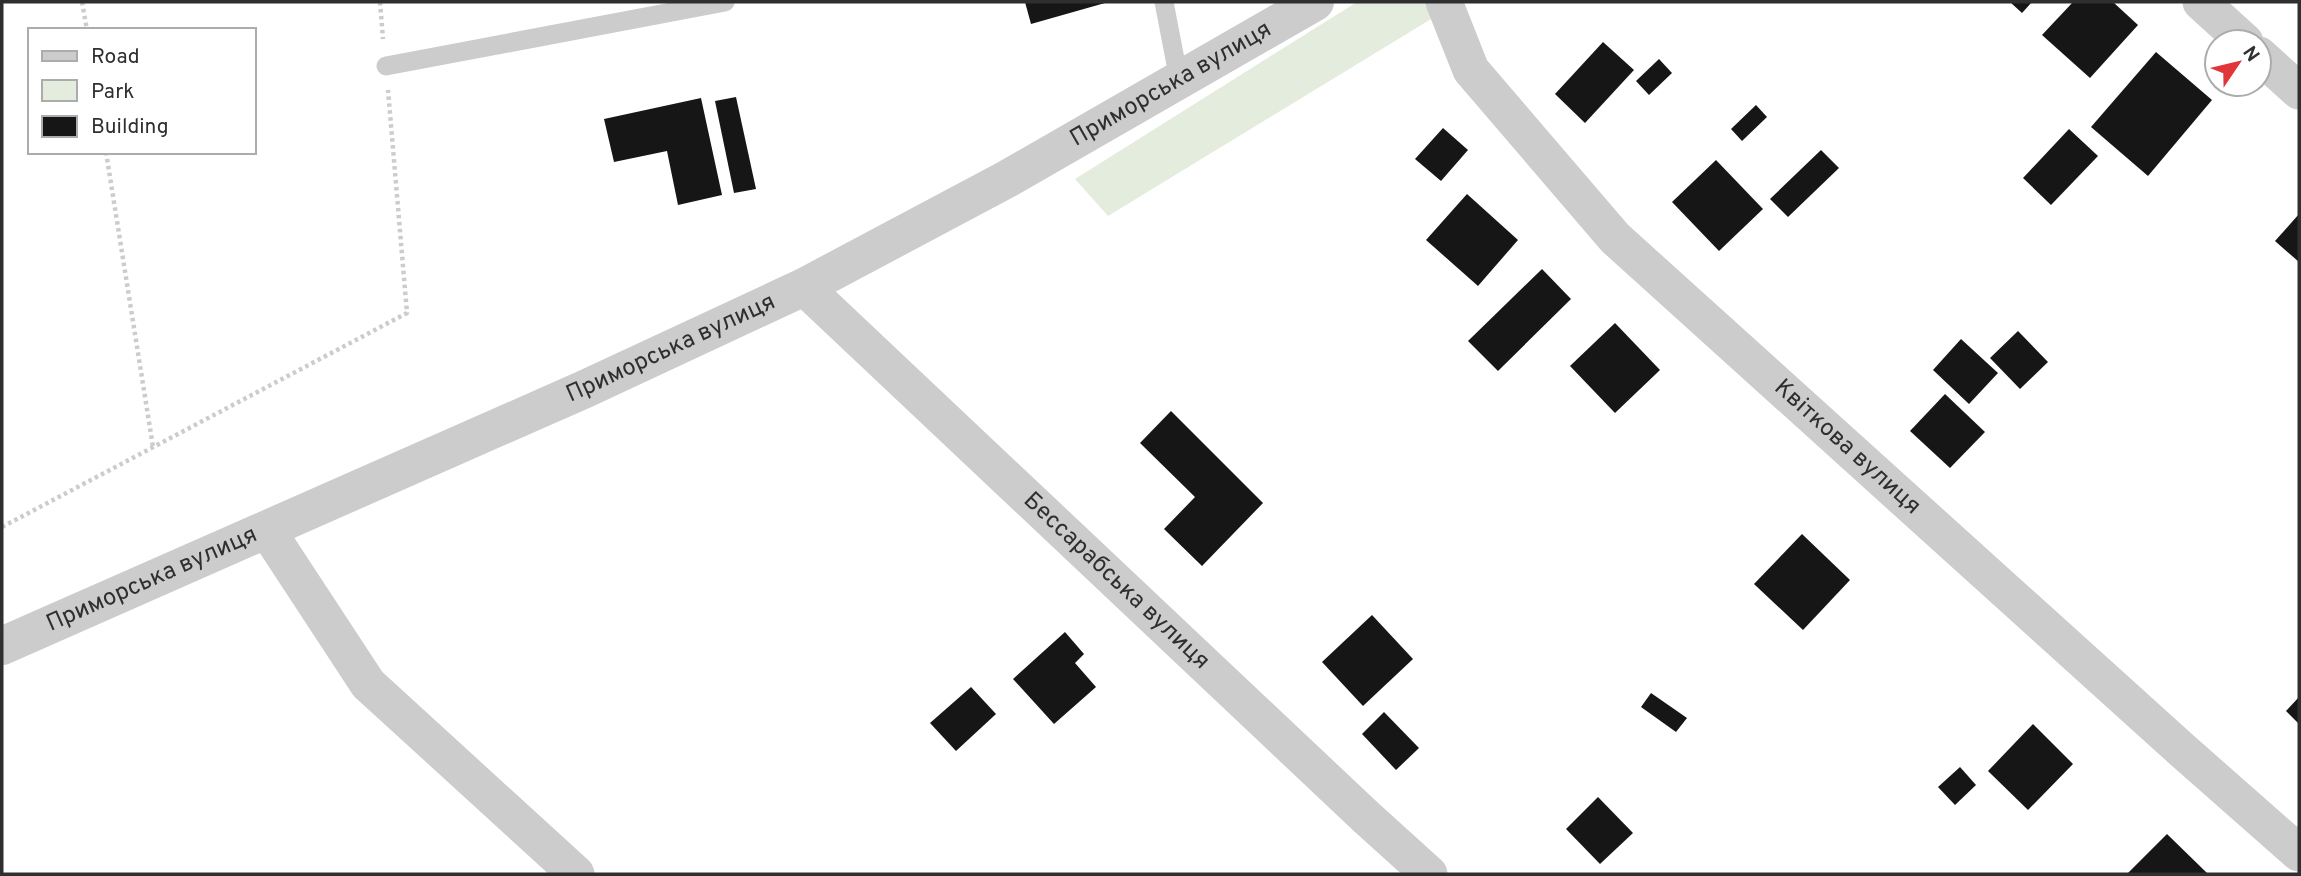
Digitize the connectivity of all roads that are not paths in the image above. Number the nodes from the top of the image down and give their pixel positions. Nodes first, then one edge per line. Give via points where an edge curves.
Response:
1 (725, 2) edge
2 (1164, 2) edge
3 (1315, 2) edge
4 (1444, 2) edge
5 (2201, 2) edge
6 (2230, 28) edge
7 (386, 66) road end
8 (2273, 68) edge
9 (1179, 80) junction
10 (2299, 91) edge
11 (804, 287) junction
12 (267, 530) junction
13 (2, 646) edge
14 (2299, 853) edge
15 (576, 874) edge
16 (1429, 874) edge

1 - 7 lane
2 - 9 lane
3 - 9 street, Приморська вулиця
4 - 14 street, Квіткова вулиця via 1471,70 1615,238
5 - 6 street
8 - 10 street
9 - 11 street, Приморська вулиця via 1007,179
11 - 12 street, Приморська вулиця
11 - 16 street, Бессарабська вулиця
12 - 13 street, Приморська вулиця
12 - 15 street via 368,684

